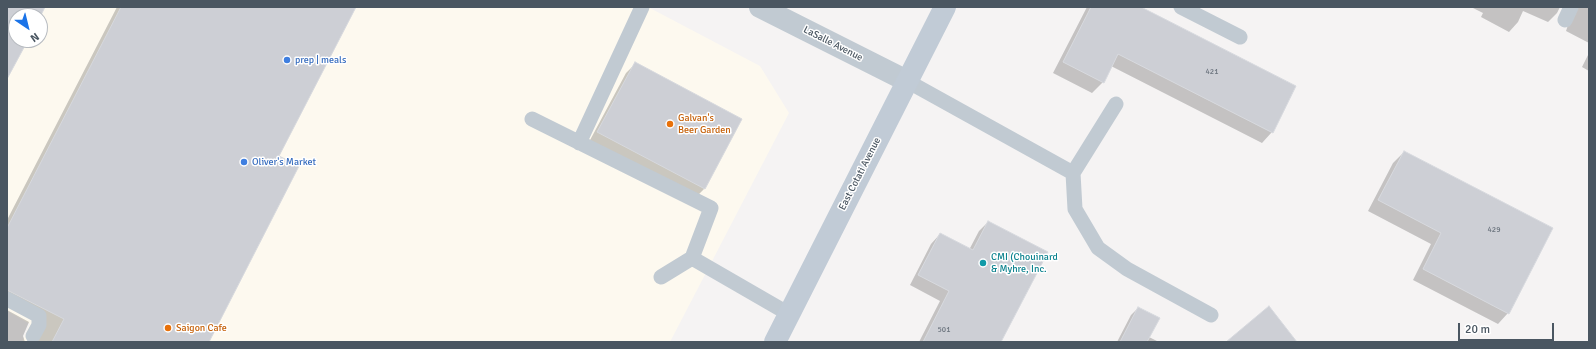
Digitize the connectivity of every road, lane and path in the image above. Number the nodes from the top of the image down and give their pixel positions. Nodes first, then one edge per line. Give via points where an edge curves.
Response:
1 (642, 7) edge
2 (760, 7) edge
3 (945, 7) edge
4 (1181, 7) edge
5 (1240, 37) dead end
6 (907, 81) junction
7 (1116, 104) dead end
8 (532, 119) dead end
9 (579, 143) junction
10 (1073, 173) junction
11 (692, 258) junction
12 (661, 277) dead end
13 (7, 299) edge
14 (789, 314) junction
15 (1211, 315) dead end
16 (33, 336) dead end
17 (775, 342) edge

1 - 9 lane
2 - 6 street, LaSalle Avenue
3 - 6 main road, East Cotati Avenue
4 - 5 lane
6 - 10 lane
6 - 14 main road, East Cotati Avenue
7 - 10 lane
8 - 9 lane
9 - 11 lane via 711,208
10 - 15 lane via 1075,209 1098,248 1127,269
11 - 12 lane
11 - 14 lane
13 - 16 lane via 39,316 39,325
14 - 17 main road, East Cotati Avenue

